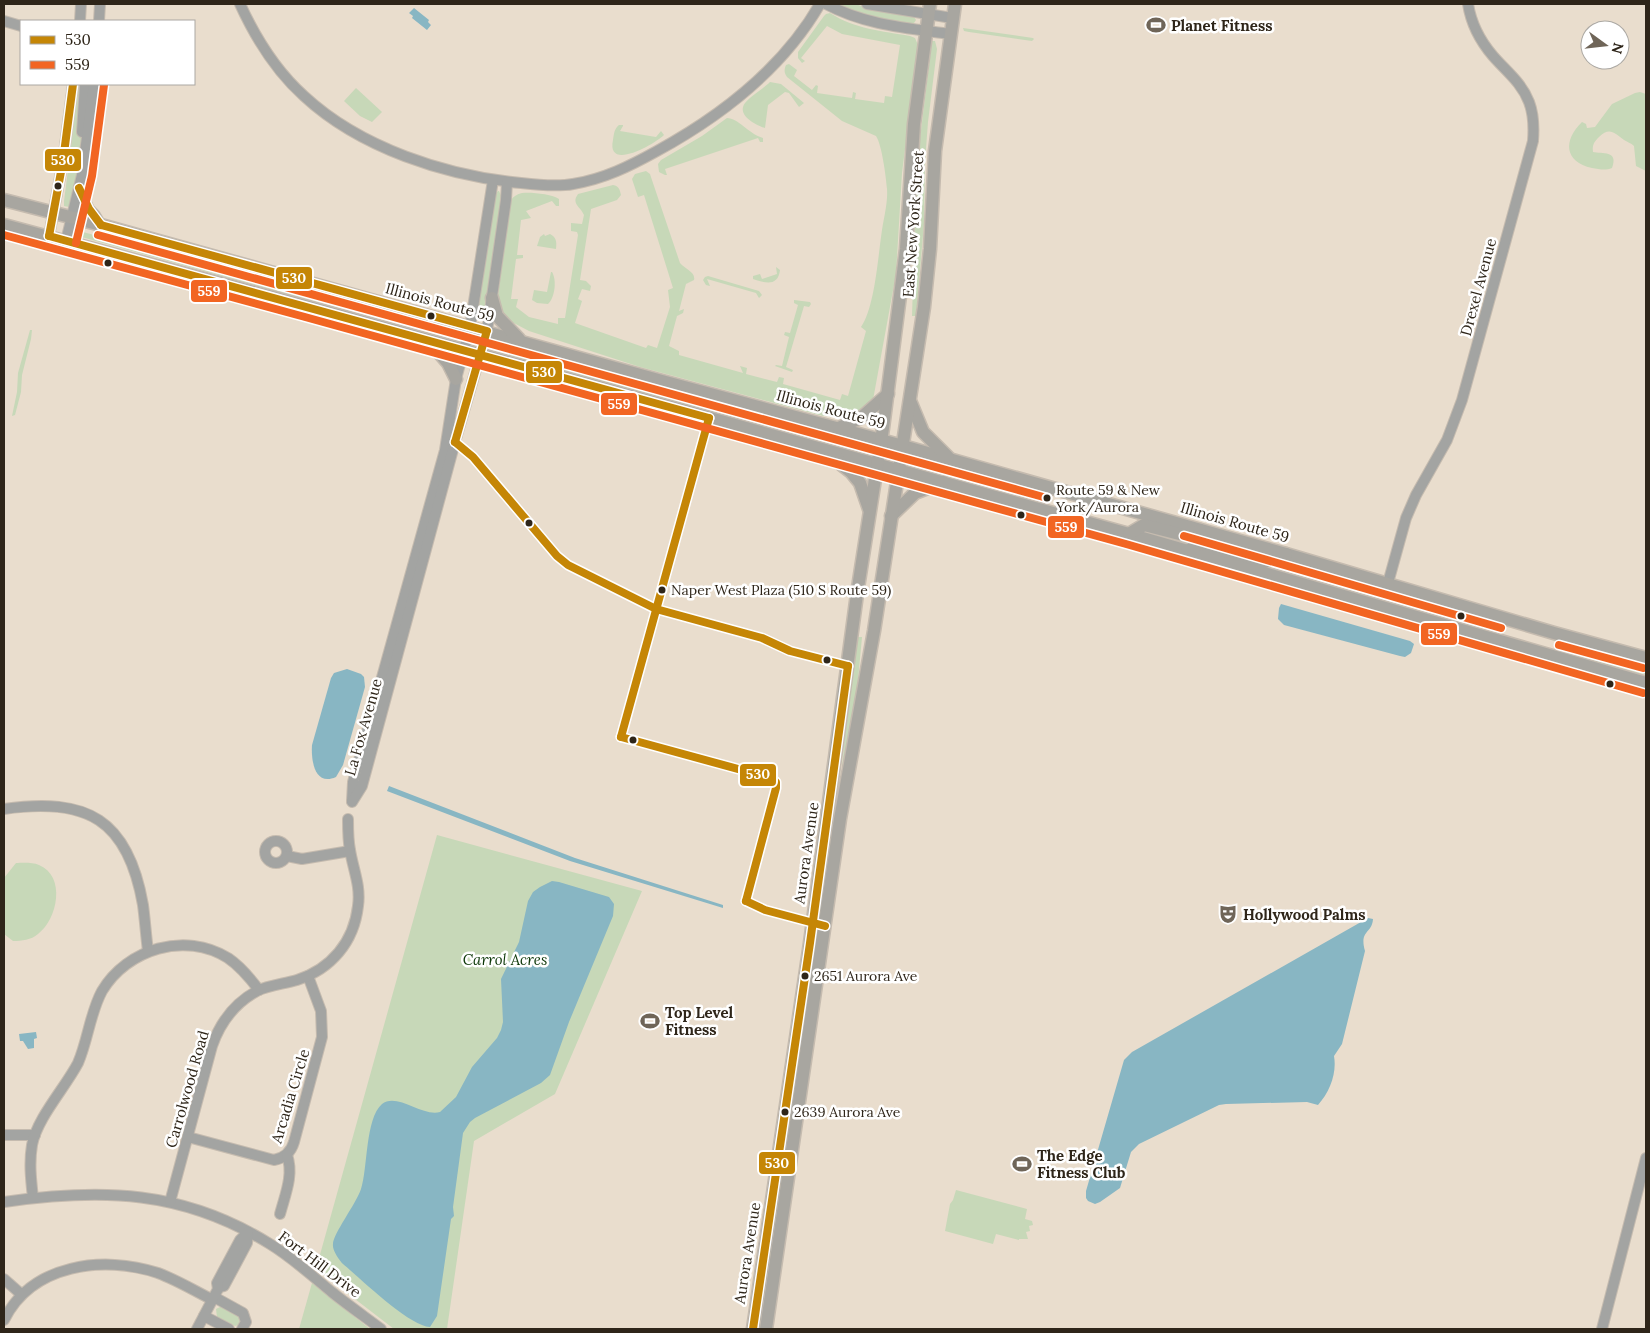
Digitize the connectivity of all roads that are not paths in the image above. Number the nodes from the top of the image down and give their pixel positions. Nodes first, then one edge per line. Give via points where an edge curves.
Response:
1 (81, 4) edge
2 (100, 4) edge
3 (240, 4) edge
4 (820, 4) edge
5 (826, 4) edge
6 (867, 4) edge
7 (954, 4) edge
8 (1468, 4) edge
9 (930, 9) edge
10 (952, 18) junction
11 (80, 20) edge
12 (99, 20) edge
13 (4, 21) edge
14 (20, 26) edge
15 (926, 31) junction
16 (950, 34) junction
17 (73, 85) edge
18 (85, 85) edge
19 (94, 85) edge
20 (82, 175) junction
21 (493, 180) junction
22 (506, 182) junction
23 (79, 188) junction
24 (4, 200) edge
25 (55, 213) junction
26 (72, 218) junction
27 (4, 225) edge
28 (101, 225) junction
29 (49, 236) junction
30 (66, 241) junction
31 (492, 298) junction
32 (470, 327) junction
33 (487, 331) junction
34 (429, 341) junction
35 (521, 341) junction
36 (464, 350) junction
37 (480, 355) junction
38 (456, 379) junction
39 (888, 394) junction
40 (910, 400) junction
41 (840, 428) junction
42 (881, 440) junction
43 (903, 446) junction
44 (834, 453) junction
45 (950, 459) junction
46 (877, 464) junction
47 (899, 470) junction
48 (943, 482) junction
49 (870, 510) junction
50 (891, 516) junction
51 (1200, 530) junction
52 (1129, 534) junction
53 (1187, 550) junction
54 (1286, 554) junction
55 (1388, 583) junction
56 (1646, 658) edge
57 (1646, 683) edge
58 (4, 809) edge
59 (348, 819) dead end
60 (350, 851) junction
61 (287, 856) dead end
62 (148, 951) junction
63 (308, 976) junction
64 (259, 990) junction
65 (4, 1135) edge
66 (34, 1135) junction
67 (188, 1137) junction
68 (286, 1155) junction
69 (1646, 1158) edge
70 (33, 1198) junction
71 (4, 1202) edge
72 (170, 1202) junction
73 (280, 1214) dead end
74 (248, 1232) junction
75 (4, 1279) edge
76 (21, 1294) junction
77 (215, 1295) junction
78 (5, 1312) edge
79 (204, 1316) junction
80 (197, 1329) edge
81 (229, 1329) edge
82 (242, 1329) edge
83 (381, 1329) edge
84 (752, 1329) edge
85 (766, 1329) edge
86 (1602, 1329) edge

1 - 11 street
2 - 12 street
3 - 21 street via 261,46 281,73 329,117 359,135 420,161
4 - 22 street via 800,34 763,76 707,120 665,147 595,180 566,185
5 - 15 street via 873,23
6 - 9 street
7 - 10 main road, East New York Street
8 - 55 street, Drexel Avenue via 1480,38 1520,84 1529,101 1533,141 1462,400 1447,440 1408,512
9 - 10 street
9 - 15 main road, East New York Street
10 - 16 main road, East New York Street
13 - 14 street
15 - 16 street
15 - 39 main road, East New York Street via 914,124 905,257
16 - 40 main road, East New York Street via 935,151 927,276
17 - 25 street
18 - 20 street
19 - 20 street
20 - 23 street
21 - 22 street
21 - 32 street, La Fox Avenue
22 - 31 street, La Fox Avenue
23 - 26 street
23 - 28 street
24 - 25 main road, Illinois Route 59
25 - 26 main road, Illinois Route 59
25 - 29 street
26 - 28 main road, Illinois Route 59
26 - 30 street
27 - 29 main road
28 - 32 main road, Illinois Route 59
29 - 30 main road
30 - 34 main road
31 - 33 street, La Fox Avenue
31 - 35 main road via 497,316
32 - 33 main road, Illinois Route 59
32 - 36 street, La Fox Avenue
33 - 35 main road, Illinois Route 59
33 - 37 street, La Fox Avenue
34 - 36 main road
34 - 38 main road via 448,363
35 - 41 main road, Illinois Route 59
36 - 37 main road
36 - 38 street, La Fox Avenue
37 - 38 street, La Fox Avenue via 362,786 352,802 353,782 445,450
37 - 44 main road
39 - 41 main road via 862,418
39 - 42 main road, East New York Street
40 - 43 main road, East New York Street
40 - 45 main road via 923,432
41 - 42 main road, Illinois Route 59
42 - 43 main road, Illinois Route 59
42 - 46 main road, Aurora Avenue
43 - 45 main road, Illinois Route 59
43 - 47 main road, Aurora Avenue
44 - 46 main road
44 - 49 main road via 860,483
45 - 51 main road, Illinois Route 59
46 - 47 main road
46 - 49 main road, Aurora Avenue
47 - 48 main road
47 - 50 main road, Aurora Avenue
48 - 50 main road via 915,493
48 - 52 main road
49 - 84 main road, Aurora Avenue
50 - 85 main road, Aurora Avenue via 840,819
51 - 52 main road via 1191,537 1144,525
51 - 54 main road, Illinois Route 59
52 - 53 main road
53 - 54 main road via 1200,544 1265,562
53 - 57 main road
54 - 55 main road, Illinois Route 59
55 - 56 main road, Illinois Route 59
58 - 62 street via 33,806 69,808 92,815 108,827 124,847 138,883
59 - 60 street, Carrolwood Road
60 - 61 street via 302,859
60 - 63 street, Carrolwood Road via 359,892 354,925 338,954 324,968
62 - 64 street via 183,945 205,948 239,966
62 - 66 street via 117,972 102,992 77,1065
63 - 64 street, Carrolwood Road
63 - 68 street, Arcadia Circle via 321,1011 322,1036 294,1142
64 - 67 street, Carrolwood Road via 231,1012 216,1034
65 - 66 street
66 - 70 street via 30,1168
67 - 68 street, Arcadia Circle via 269,1160
67 - 72 street, Carrolwood Road
68 - 73 street via 290,1175
69 - 86 street
70 - 71 street, Fort Hill Drive
70 - 72 street, Fort Hill Drive via 114,1194
72 - 74 street, Fort Hill Drive via 210,1214
74 - 77 street via 240,1240 217,1283
74 - 83 street, Fort Hill Drive via 291,1258
75 - 76 street
76 - 77 street via 56,1272 117,1265 163,1275
76 - 78 street
77 - 79 street
77 - 82 street via 243,1313 246,1322
79 - 80 street
79 - 81 street

